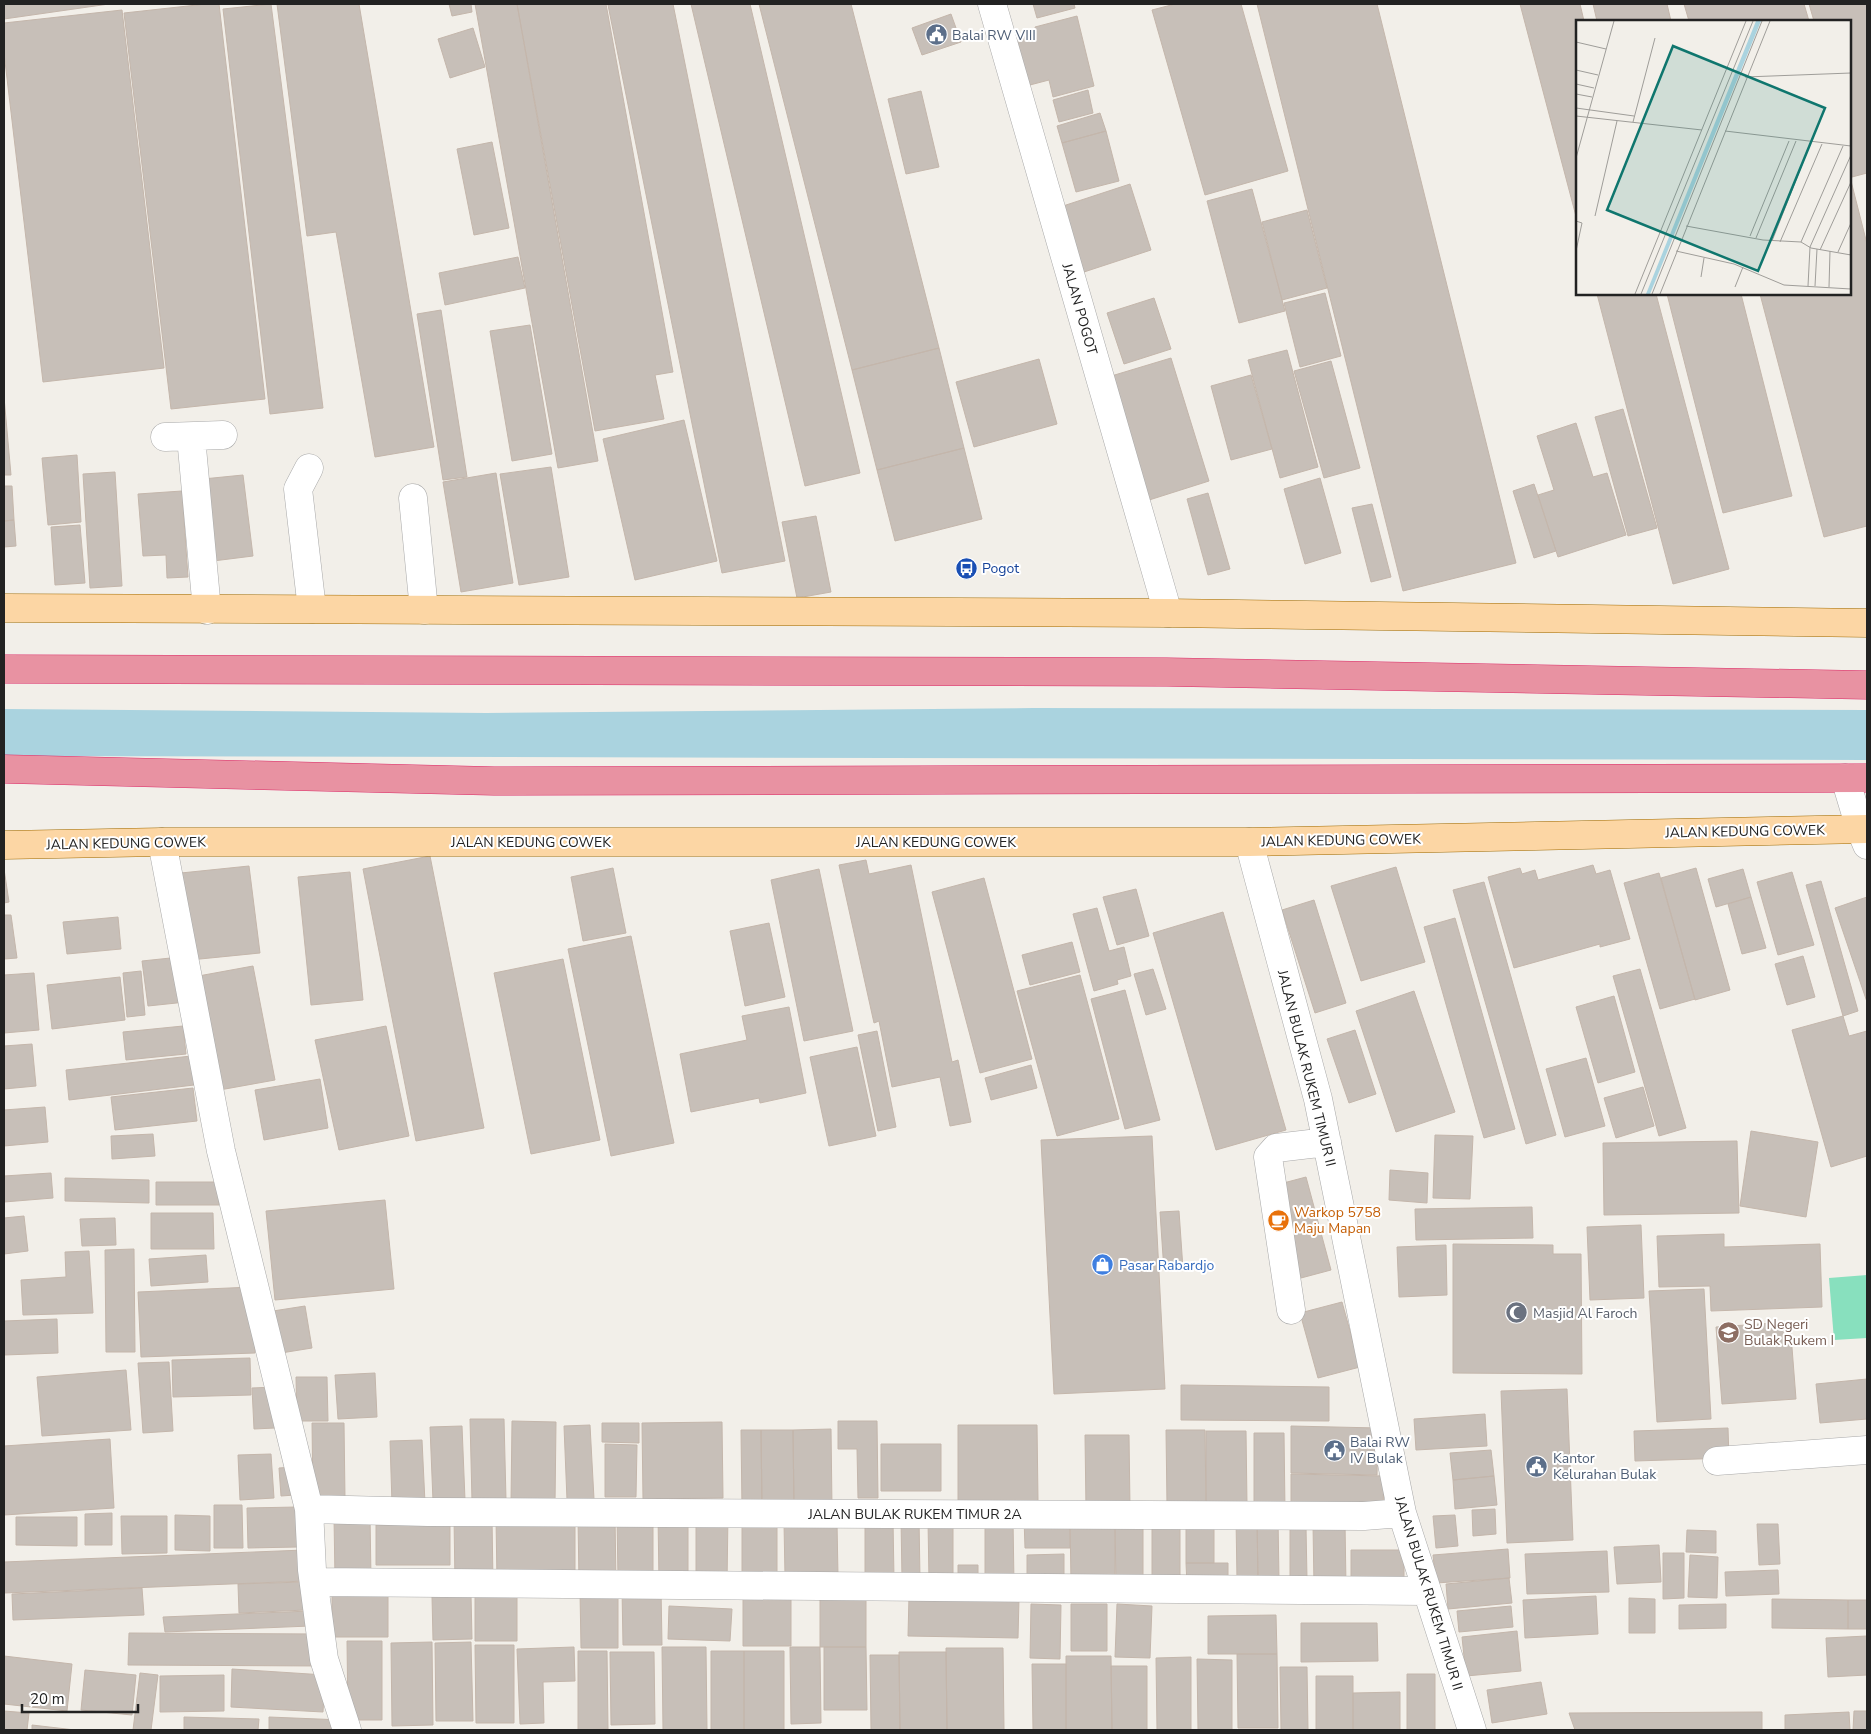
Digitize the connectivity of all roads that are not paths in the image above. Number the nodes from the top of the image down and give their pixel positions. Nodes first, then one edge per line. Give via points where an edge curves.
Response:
1 (992, 4) edge
2 (223, 435) dead end
3 (308, 468) dead end
4 (413, 498) dead end
5 (4, 608) edge
6 (207, 610) junction
7 (312, 610) junction
8 (424, 610) junction
9 (1168, 613) junction
10 (1867, 623) edge
11 (4, 669) edge
12 (1867, 685) edge
13 (4, 769) edge
14 (1856, 778) edge
15 (1865, 834) edge
16 (162, 842) junction
17 (1249, 842) junction
18 (4, 845) edge
19 (1327, 1142) junction
20 (1291, 1310) dead end
21 (1867, 1450) edge
22 (1716, 1461) dead end
23 (309, 1508) junction
24 (1402, 1513) junction
25 (314, 1582) junction
26 (1427, 1590) junction
27 (347, 1730) edge
28 (1472, 1730) edge

1 - 9 street, JALAN POGOT
2 - 6 street via 178,437
3 - 7 street via 298,489
4 - 8 street
5 - 6 main road
6 - 7 main road
7 - 8 main road
8 - 9 main road
9 - 10 main road
11 - 12 highway via 1167,672
13 - 14 highway via 494,781
14 - 15 street
15 - 17 main road, JALAN KEDUNG COWEK
16 - 17 main road, JALAN KEDUNG COWEK
16 - 18 main road, JALAN KEDUNG COWEK
16 - 23 street via 221,1151
17 - 19 street, JALAN BULAK RUKEM TIMUR II
19 - 20 street via 1276,1148 1268,1157
19 - 24 street, JALAN BULAK RUKEM TIMUR II
21 - 22 street
23 - 24 street, JALAN BULAK RUKEM TIMUR 2A via 428,1512 1354,1516
23 - 25 street
24 - 26 street, JALAN BULAK RUKEM TIMUR II
25 - 26 street
25 - 27 street via 324,1659
26 - 28 street, JALAN BULAK RUKEM TIMUR II

